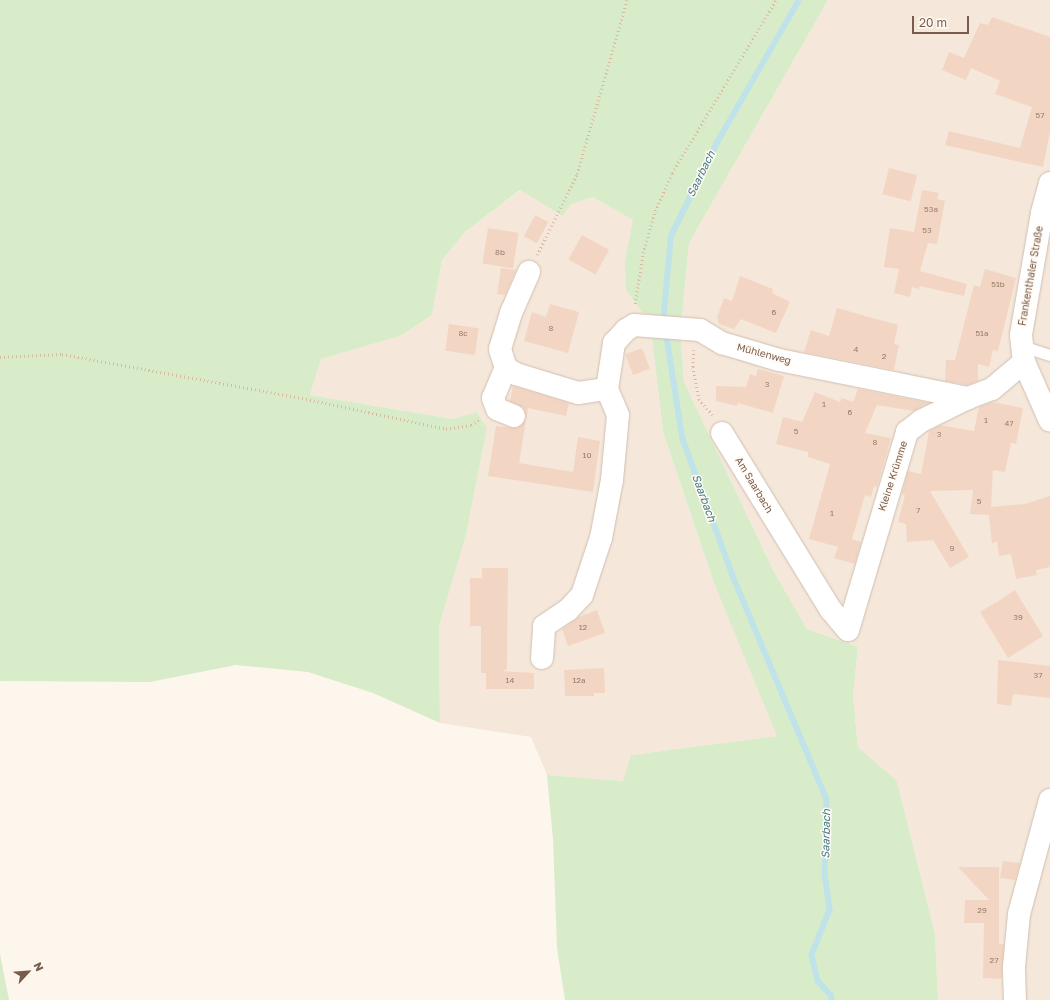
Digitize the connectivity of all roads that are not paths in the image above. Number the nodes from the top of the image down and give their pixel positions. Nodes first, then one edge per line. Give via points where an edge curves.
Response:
1 (1050, 183) edge
2 (529, 272) road end
3 (1023, 354) junction
4 (1050, 355) edge
5 (506, 368) junction
6 (607, 390) junction
7 (968, 398) junction
8 (514, 416) dead end
9 (1050, 421) edge
10 (722, 433) road end
11 (848, 630) joint
12 (542, 658) dead end
13 (1050, 800) edge
14 (1014, 1000) edge

1 - 3 street, Frankenthaler Straße via 1042,213 1023,320
2 - 5 street via 510,313 500,350
3 - 4 lane
3 - 7 street, Kleine Krümme via 992,389
3 - 9 street, Frankenthaler Straße
5 - 6 street via 516,374 578,393
5 - 8 street via 494,403 497,409
6 - 7 street, Mühlenweg via 614,343 640,326 692,329 722,343 779,360
6 - 12 street via 618,415 612,480 601,538 582,595 568,610 544,626
7 - 11 street, Kleine Krümme via 922,421 907,432
10 - 11 street, Am Saarbach via 831,610
13 - 14 street via 1019,914

